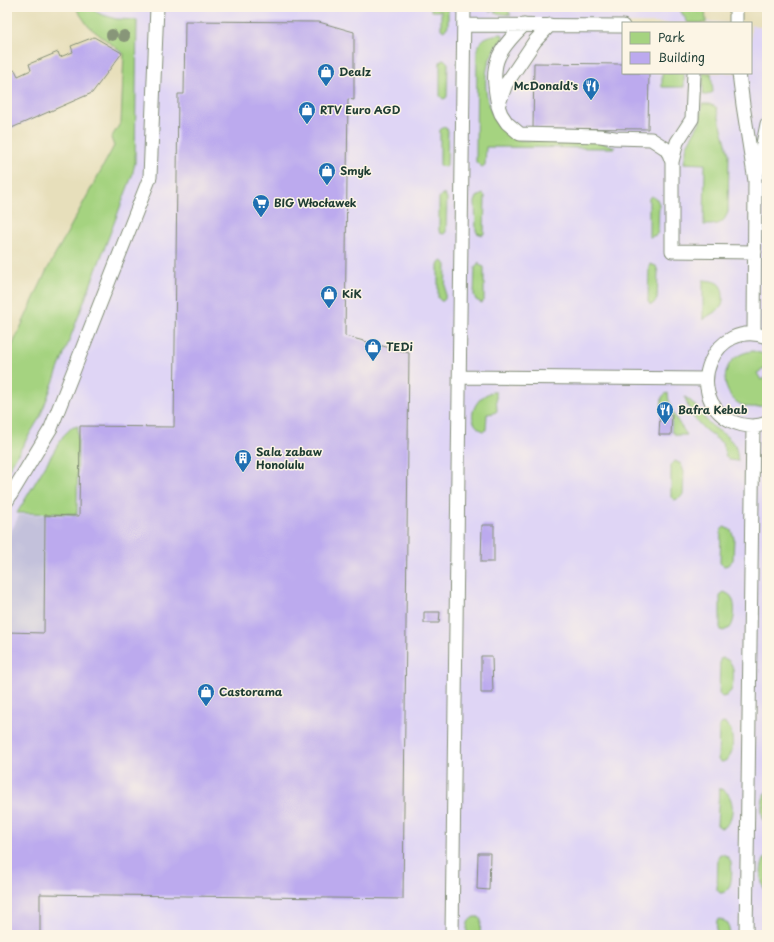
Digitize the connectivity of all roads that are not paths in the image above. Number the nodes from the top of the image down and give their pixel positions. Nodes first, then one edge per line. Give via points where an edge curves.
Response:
1 (157, 7) edge
2 (464, 7) edge
3 (736, 7) edge
4 (736, 22) edge
5 (464, 25) junction
6 (524, 25) junction
7 (550, 25) junction
8 (622, 26) edge
9 (694, 74) edge
10 (739, 74) edge
11 (498, 106) junction
12 (767, 124) edge
13 (672, 162) junction
14 (755, 181) junction
15 (755, 252) junction
16 (754, 334) junction
17 (767, 337) edge
18 (459, 377) junction
19 (706, 379) junction
20 (767, 423) edge
21 (753, 426) junction
22 (7, 501) edge
23 (452, 935) edge
24 (746, 935) edge

1 - 22 lane via 150,177 50,428
2 - 5 lane
3 - 4 lane
5 - 6 lane
5 - 18 lane
6 - 7 lane
6 - 11 lane via 504,48 495,66 494,85
7 - 8 lane
7 - 11 lane via 510,76
9 - 13 lane via 692,119 677,142
10 - 14 lane
11 - 13 lane via 507,123 520,134 651,139 665,148
12 - 14 lane
13 - 15 lane via 672,251
14 - 15 lane
15 - 16 lane
16 - 17 lane
16 - 19 lane via 739,336 726,342 715,352 708,364
18 - 19 lane
18 - 23 lane
19 - 21 lane via 708,394 714,407 738,424
20 - 21 lane
21 - 24 lane

